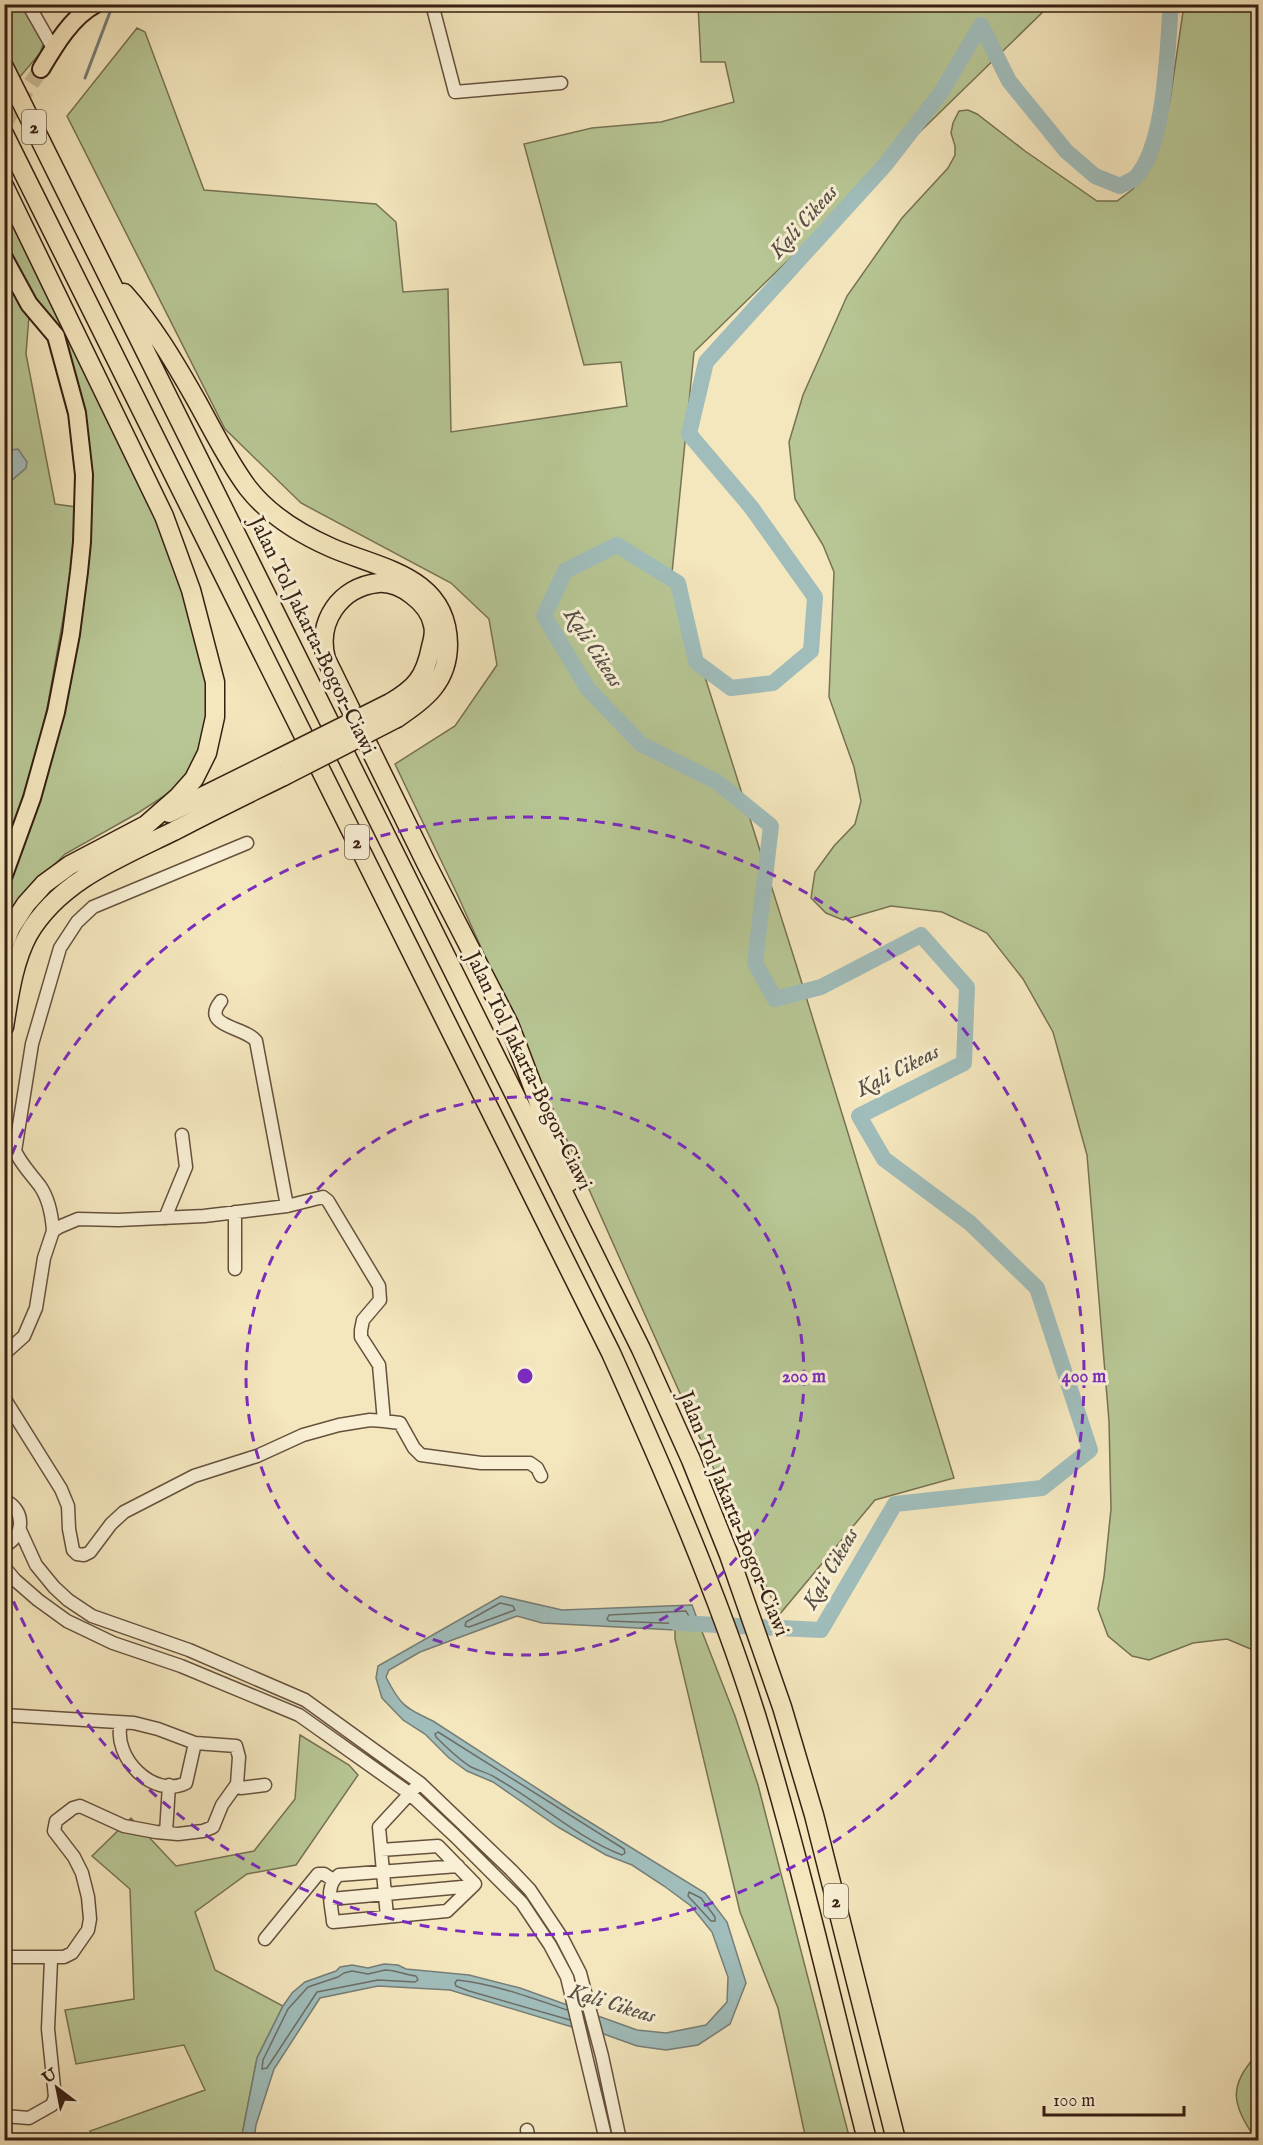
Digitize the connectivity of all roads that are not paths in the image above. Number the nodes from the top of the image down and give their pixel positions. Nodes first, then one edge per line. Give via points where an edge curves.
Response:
1 (28, 4) edge
2 (432, 4) edge
3 (93, 5) edge
4 (53, 48) junction
5 (4, 67) edge
6 (41, 69) tunnel mouth
7 (561, 83) dead end
8 (4, 134) edge
9 (4, 186) edge
10 (4, 258) edge
11 (108, 276) junction
12 (394, 710) junction
13 (281, 767) junction
14 (146, 825) junction
15 (247, 843) dead end
16 (4, 875) edge
17 (4, 944) edge
18 (220, 1001) dead end
19 (4, 1027) edge
20 (182, 1135) dead end
21 (287, 1206) junction
22 (235, 1212) junction
23 (165, 1218) junction
24 (53, 1232) junction
25 (235, 1269) dead end
26 (607, 1281) junction
27 (4, 1354) edge
28 (4, 1398) edge
29 (384, 1421) junction
30 (541, 1476) dead end
31 (4, 1500) edge
32 (20, 1530) junction
33 (4, 1546) edge
34 (4, 1567) edge
35 (305, 1700) junction
36 (4, 1715) edge
37 (298, 1715) junction
38 (121, 1723) junction
39 (195, 1743) junction
40 (420, 1783) junction
41 (237, 1784) junction
42 (169, 1785) junction
43 (265, 1785) dead end
44 (409, 1793) junction
45 (463, 1822) junction
46 (166, 1833) junction
47 (455, 1836) junction
48 (381, 1850) junction
49 (458, 1866) junction
50 (383, 1872) junction
51 (333, 1880) junction
52 (473, 1886) junction
53 (385, 1894) junction
54 (331, 1899) junction
55 (387, 1917) junction
56 (265, 1939) dead end
57 (4, 1957) edge
58 (52, 1957) junction
59 (4, 2116) edge
60 (606, 2140) edge
61 (620, 2140) edge
62 (867, 2140) edge
63 (896, 2140) edge

1 - 4 street
2 - 7 street via 455,92
3 - 4 main road
4 - 6 main road
5 - 11 highway, Jalan Tol Jakarta–Bogor–Ciawi / 2
8 - 62 highway, 2 via 610,1353 655,1451 698,1555 755,1715
9 - 14 highway via 164,516 208,648 215,682 207,753 194,779
10 - 16 main road via 29,304 56,336 76,413 84,475 80,562 56,712 32,798
11 - 12 highway via 143,314 248,489 274,515 298,531 410,579 429,594 441,611 448,631 448,656 441,678 431,693
11 - 26 highway, Jalan Tol Jakarta–Bogor–Ciawi / 2
12 - 13 highway, bridge
12 - 26 highway via 425,671 434,626 415,597 380,583 343,598 325,625 322,646 509,1024
13 - 14 highway
13 - 19 highway via 77,882 50,906 28,935 19,956
14 - 17 highway via 70,865 44,884 26,904
15 - 24 street via 93,907 77,922 60,948 32,1044 15,1151 42,1188
18 - 21 street via 214,1009 222,1025 251,1035 256,1041
20 - 23 street via 186,1167
21 - 22 street
21 - 29 street via 318,1197 326,1199 374,1276 381,1297 363,1320 361,1337 379,1365
22 - 23 street
22 - 25 street
23 - 24 street via 78,1220
24 - 27 street via 44,1258 36,1308 24,1336
26 - 63 highway, Jalan Tol Jakarta–Bogor–Ciawi / 2 via 691,1460 767,1663 814,1815
28 - 29 street via 61,1489 68,1506 73,1550 84,1555 124,1512 194,1476 330,1427
29 - 30 street via 400,1423 421,1455 481,1463 530,1463
31 - 32 street via 18,1512
32 - 33 street
32 - 35 street via 36,1565 54,1587 92,1616 189,1650
34 - 37 street via 67,1621 113,1643 181,1666
35 - 37 street
35 - 40 street
36 - 38 street
37 - 44 street
38 - 39 street via 147,1726
38 - 42 street via 118,1733 129,1762 140,1775
39 - 41 street via 236,1746
39 - 42 street via 186,1783
40 - 44 street
40 - 45 street
41 - 43 street via 241,1788
41 - 46 street via 213,1827 192,1833
42 - 46 street
44 - 47 street
44 - 48 street via 379,1827
45 - 47 street
45 - 61 street via 530,1890 580,1973
46 - 58 street via 124,1826 80,1806 62,1814 54,1831 78,1864 90,1919 72,1953
47 - 60 street via 522,1903 567,1977
48 - 49 street via 438,1846
48 - 50 street
49 - 50 street
49 - 52 street
50 - 51 street via 339,1875
50 - 53 street
51 - 54 street via 329,1888
51 - 56 street via 318,1874
52 - 53 street
52 - 55 street via 447,1911
53 - 54 street
53 - 55 street
54 - 55 street via 333,1922
57 - 58 street
58 - 59 street via 48,2029 55,2097 52,2105 29,2118

